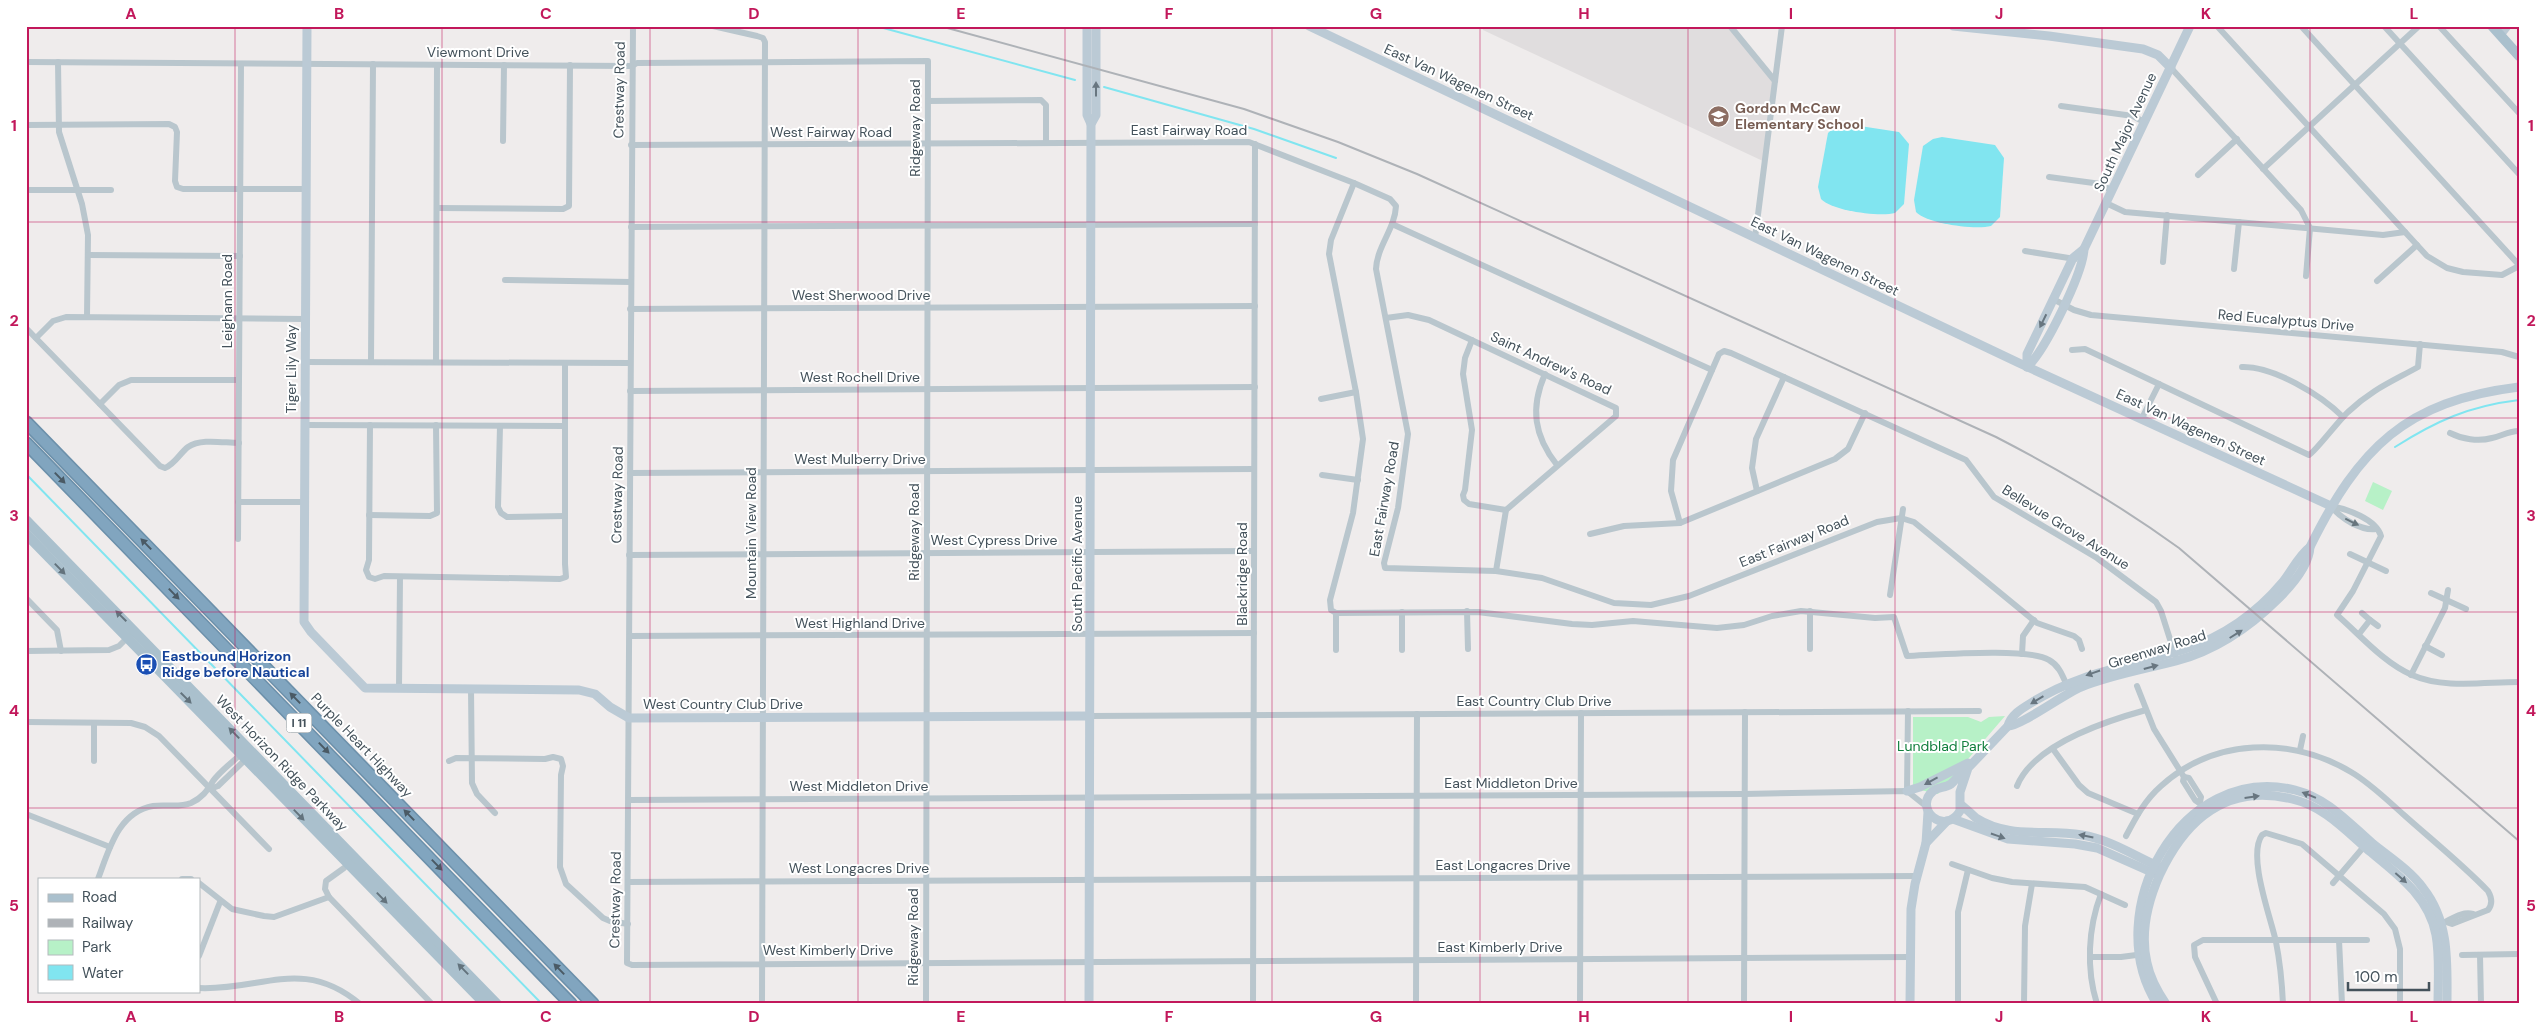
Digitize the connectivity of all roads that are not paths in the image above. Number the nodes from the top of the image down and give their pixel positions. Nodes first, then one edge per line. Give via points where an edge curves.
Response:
1 (307, 26) edge
2 (633, 26) edge
3 (713, 26) edge
4 (1087, 26) edge
5 (1096, 26) edge
6 (1309, 26) edge
7 (1730, 26) edge
8 (1782, 26) edge
9 (1953, 26) edge
10 (2190, 26) edge
11 (2217, 26) edge
12 (2301, 26) edge
13 (2384, 26) edge
14 (2419, 26) edge
15 (2439, 26) edge
16 (2492, 26) edge
17 (2507, 26) edge
18 (2012, 29) edge
19 (2500, 35) junction
20 (2400, 44) junction
21 (2519, 56) edge
22 (928, 61) joint
23 (26, 62) edge
24 (58, 62) junction
25 (764, 62) junction
26 (241, 64) junction
27 (307, 64) junction
28 (372, 64) junction
29 (437, 64) junction
30 (504, 65) junction
31 (570, 65) junction
32 (632, 66) junction
33 (2171, 68) junction
34 (1775, 81) junction
35 (2354, 86) junction
36 (928, 101) junction
37 (2060, 106) dead end
38 (2519, 113) edge
39 (2144, 122) junction
40 (1092, 124) junction
41 (26, 125) edge
42 (58, 125) junction
43 (2308, 127) junction
44 (2237, 139) junction
45 (503, 141) dead end
46 (1046, 143) junction
47 (1091, 143) junction
48 (928, 144) junction
49 (1255, 144) junction
50 (631, 145) junction
51 (764, 145) junction
52 (2262, 169) junction
53 (2519, 174) edge
54 (2198, 175) dead end
55 (2049, 177) dead end
56 (1354, 183) junction
57 (240, 189) junction
58 (306, 189) junction
59 (26, 190) edge
60 (77, 190) junction
61 (111, 190) dead end
62 (2112, 191) junction
63 (2106, 203) junction
64 (437, 208) junction
65 (2167, 215) junction
66 (2239, 222) junction
67 (1255, 224) junction
68 (1392, 224) junction
69 (1091, 225) junction
70 (928, 226) junction
71 (631, 227) junction
72 (764, 227) junction
73 (2310, 228) junction
74 (2405, 232) junction
75 (1755, 238) junction
76 (2417, 245) junction
77 (2084, 249) junction
78 (2025, 251) dead end
79 (88, 255) junction
80 (240, 256) junction
81 (2073, 258) junction
82 (2083, 262) junction
83 (2163, 262) dead end
84 (2519, 265) edge
85 (2234, 269) dead end
86 (2306, 276) dead end
87 (505, 280) dead end
88 (2377, 281) dead end
89 (630, 282) junction
90 (2053, 299) junction
91 (2064, 304) junction
92 (1091, 306) junction
93 (1255, 306) junction
94 (928, 307) junction
95 (764, 308) junction
96 (630, 309) junction
97 (87, 317) junction
98 (240, 318) junction
99 (1386, 318) junction
100 (305, 319) junction
101 (26, 328) edge
102 (36, 338) junction
103 (1472, 340) junction
104 (2420, 344) junction
105 (2072, 350) dead end
106 (2519, 357) edge
107 (305, 362) junction
108 (371, 362) junction
109 (436, 362) junction
110 (565, 363) junction
111 (630, 363) junction
112 (2027, 367) junction
113 (2242, 367) dead end
114 (1712, 370) junction
115 (1545, 374) junction
116 (1784, 377) junction
117 (239, 380) junction
118 (2159, 384) junction
119 (1255, 387) junction
120 (2519, 387) edge
121 (1091, 388) junction
122 (927, 389) junction
123 (630, 390) junction
124 (764, 390) junction
125 (1356, 392) junction
126 (1321, 399) dead end
127 (100, 404) junction
128 (1865, 413) junction
129 (2343, 417) junction
130 (2141, 420) junction
131 (26, 422) edge
132 (305, 425) junction
133 (370, 425) junction
134 (436, 426) junction
135 (500, 426) junction
136 (565, 426) junction
137 (2519, 431) edge
138 (2450, 433) dead end
139 (26, 443) edge
140 (239, 443) junction
141 (1557, 465) junction
142 (1091, 470) junction
143 (1254, 470) junction
144 (927, 471) junction
145 (763, 472) junction
146 (630, 473) junction
147 (1322, 475) dead end
148 (1358, 480) junction
149 (1757, 491) junction
150 (238, 502) junction
151 (304, 502) junction
152 (2331, 506) junction
153 (1903, 509) dead end
154 (1506, 510) junction
155 (369, 515) junction
156 (564, 516) junction
157 (1902, 518) junction
158 (26, 520) edge
159 (1680, 523) junction
160 (26, 534) edge
161 (1590, 534) dead end
162 (238, 539) dead end
163 (1254, 551) junction
164 (1090, 552) junction
165 (927, 553) junction
166 (763, 554) junction
167 (2350, 554) dead end
168 (629, 555) junction
169 (2369, 563) junction
170 (1496, 571) junction
171 (2386, 571) dead end
172 (400, 576) junction
173 (2448, 590) dead end
174 (2431, 593) dead end
175 (1890, 595) dead end
176 (26, 598) edge
177 (2446, 600) junction
178 (2466, 609) dead end
179 (1334, 611) junction
180 (1467, 611) junction
181 (1810, 611) junction
182 (1402, 612) junction
183 (2362, 612) dead end
184 (2034, 620) junction
185 (2370, 620) junction
186 (2378, 626) dead end
187 (135, 631) junction
188 (1254, 633) junction
189 (1090, 634) junction
190 (2358, 634) junction
191 (927, 635) junction
192 (630, 636) junction
193 (763, 636) junction
194 (127, 638) junction
195 (2425, 646) junction
196 (1468, 649) dead end
197 (1810, 649) dead end
198 (1336, 650) dead end
199 (1402, 650) dead end
200 (2082, 650) dead end
201 (26, 651) edge
202 (61, 651) junction
203 (2022, 654) junction
204 (2442, 655) dead end
205 (2175, 657) junction
206 (2411, 675) junction
207 (2519, 682) edge
208 (2137, 686) dead end
209 (365, 688) joint
210 (399, 688) junction
211 (2068, 688) junction
212 (471, 689) junction
213 (2146, 710) junction
214 (1979, 711) dead end
215 (1745, 712) junction
216 (1908, 712) junction
217 (1581, 713) junction
218 (1417, 714) junction
219 (1254, 715) junction
220 (1090, 716) junction
221 (763, 717) junction
222 (926, 717) junction
223 (629, 718) junction
224 (26, 722) edge
225 (94, 723) junction
226 (2303, 736) dead end
227 (2053, 749) junction
228 (2300, 750) junction
229 (247, 753) junction
230 (471, 758) junction
231 (1975, 760) junction
232 (94, 761) dead end
233 (449, 761) dead end
234 (1968, 768) junction
235 (2182, 774) junction
236 (2018, 786) dead end
237 (1943, 787) junction
238 (210, 788) junction
239 (1908, 791) junction
240 (1744, 794) junction
241 (1581, 795) junction
242 (1417, 796) junction
243 (1253, 797) junction
244 (926, 798) junction
245 (1090, 798) junction
246 (763, 799) junction
247 (629, 800) junction
248 (1961, 802) junction
249 (2203, 807) junction
250 (1928, 810) junction
251 (495, 813) dead end
252 (26, 814) edge
253 (2138, 814) junction
254 (1950, 820) junction
255 (2126, 836) dead end
256 (341, 843) junction
257 (1926, 843) junction
258 (2367, 844) junction
259 (110, 847) junction
260 (269, 849) dead end
261 (1952, 864) dead end
262 (348, 867) junction
263 (1968, 870) junction
264 (2158, 870) junction
265 (1744, 876) junction
266 (1917, 876) junction
267 (2339, 876) junction
268 (1581, 877) junction
269 (98, 878) edge
270 (1417, 878) junction
271 (1253, 879) junction
272 (926, 880) junction
273 (1090, 880) junction
274 (763, 881) junction
275 (628, 882) junction
276 (2333, 883) dead end
277 (200, 884) edge
278 (2032, 884) junction
279 (2101, 894) junction
280 (329, 897) junction
281 (220, 902) junction
282 (2125, 905) dead end
283 (628, 924) junction
284 (2441, 924) junction
285 (2276, 940) junction
286 (2339, 940) junction
287 (2367, 940) dead end
288 (200, 953) edge
289 (2142, 954) junction
290 (2519, 954) edge
291 (2462, 955) dead end
292 (2480, 955) junction
293 (1910, 957) junction
294 (2091, 957) junction
295 (1744, 958) junction
296 (1580, 959) junction
297 (1253, 960) junction
298 (1416, 960) junction
299 (1089, 961) junction
300 (926, 962) junction
301 (627, 963) joint
302 (762, 963) junction
303 (200, 988) edge
304 (360, 1004) edge
305 (432, 1004) edge
306 (485, 1004) edge
307 (498, 1004) edge
308 (571, 1004) edge
309 (593, 1004) edge
310 (762, 1004) edge
311 (926, 1004) edge
312 (1089, 1004) edge
313 (1253, 1004) edge
314 (1416, 1004) edge
315 (1580, 1004) edge
316 (1744, 1004) edge
317 (1910, 1004) edge
318 (1958, 1004) edge
319 (2024, 1004) edge
320 (2097, 1004) edge
321 (2157, 1004) edge
322 (2166, 1004) edge
323 (2217, 1004) edge
324 (2284, 1004) edge
325 (2342, 1004) edge
326 (2400, 1004) edge
327 (2438, 1004) edge
328 (2447, 1004) edge
329 (2480, 1004) edge

1 - 27 street, Tiger Lily Way
2 - 32 street, Crestway Road
3 - 25 street, Mountain View Road via 763,38
4 - 40 street, South Pacific Avenue via 1087,115
40 -> 5 street, South Pacific Avenue via 1096,115
6 - 75 street, East Van Wagenen Street
7 - 34 street
8 - 34 street
9 - 18 street
10 - 33 street, South Major Avenue
11 - 43 street
12 - 35 street
13 - 20 street
14 - 20 street
15 - 38 street
16 - 19 main road
17 - 19 street
18 - 33 street via 2143,49 2158,55
19 - 21 main road
20 - 35 street
20 - 53 street
22 - 25 street, Viewmont Drive
22 - 36 street, Ridgeway Road
23 - 24 street, Viewmont Drive
24 - 26 street, Viewmont Drive
24 - 42 street
25 - 32 street, Viewmont Drive via 637,63
25 - 51 street, Mountain View Road
26 - 27 street, Viewmont Drive
26 - 57 street, Leighann Road
27 - 28 street, Viewmont Drive
27 - 58 street, Tiger Lily Way
28 - 29 street, Viewmont Drive
28 - 108 street
29 - 30 street, Viewmont Drive
29 - 64 street
30 - 31 street, Viewmont Drive
30 - 45 street
31 - 32 street, Viewmont Drive
31 - 64 street via 568,206 563,209
32 - 50 street, Crestway Road
33 - 39 street, South Major Avenue
33 - 44 street
34 - 75 street
35 - 43 street
35 - 84 street
36 - 46 street via 1039,100 1044,102
36 - 48 street, Ridgeway Road
37 - 39 street via 2133,116
39 - 62 street, South Major Avenue
40 - 47 street, South Pacific Avenue
41 - 42 street
42 - 57 street via 169,124 177,132 177,187
42 - 60 street
43 - 52 street
43 - 74 street
44 - 52 street
44 - 54 street
46 - 47 street, West Fairway Road
46 - 48 street, West Fairway Road
47 - 49 street, East Fairway Road
47 - 69 street, South Pacific Avenue
48 - 51 street, West Fairway Road
48 - 70 street, Ridgeway Road
49 - 56 street, East Fairway Road
49 - 67 street, Blackridge Road
50 - 51 street, West Fairway Road
50 - 71 street, Crestway Road
51 - 72 street, Mountain View Road
52 - 73 street via 2301,210
55 - 62 street via 2101,184
56 - 68 street, East Fairway Road via 1394,202 1396,213
56 - 125 street via 1331,240 1329,254
57 - 58 street
57 - 80 street, Leighann Road
58 - 100 street, Tiger Lily Way
59 - 60 street
60 - 61 street
60 - 79 street via 86,225
62 - 63 street, South Major Avenue
63 - 65 street via 2125,212
63 - 77 street, South Major Avenue
64 - 109 street
65 - 66 street
65 - 83 street
66 - 73 street
66 - 85 street
67 - 69 street
67 - 93 street, Blackridge Road
68 - 99 street, East Fairway Road via 1376,263
68 - 114 street
69 - 70 street
69 - 92 street, South Pacific Avenue
70 - 72 street
70 - 94 street, Ridgeway Road
71 - 72 street
71 - 89 street, Crestway Road
72 - 95 street, Mountain View Road
73 - 74 street via 2383,235
73 - 86 street
74 - 76 street
75 - 112 street, East Van Wagenen Street
76 - 84 street via 2427,256 2447,268 2463,272 2502,275
76 - 88 street
77 - 81 street, South Major Avenue
77 - 82 street, South Major Avenue
78 - 81 street
79 - 80 street
79 - 97 street
80 - 98 street, Leighann Road
81 - 82 street
81 - 90 street, South Major Avenue
82 - 91 street, South Major Avenue
87 - 89 street
89 - 96 street, Crestway Road
90 - 91 street, Red Eucalyptus Drive
90 -> 112 street, South Major Avenue via 2027,354
91 - 104 street, Red Eucalyptus Drive via 2091,315
91 - 112 street, South Major Avenue via 2037,358
92 - 93 street, West Sherwood Drive
92 - 94 street, West Sherwood Drive
92 - 121 street, South Pacific Avenue
93 - 119 street, Blackridge Road
94 - 95 street, West Sherwood Drive
94 - 122 street, Ridgeway Road
95 - 96 street, West Sherwood Drive
95 - 124 street, Mountain View Road
96 - 111 street, Crestway Road
97 - 98 street
97 - 102 street via 58,319
98 - 100 street
98 - 117 street, Leighann Road
99 - 103 street, Saint Andrew's Road via 1416,315
99 - 170 street, East Fairway Road via 1408,434 1398,508 1385,568
100 - 107 street, Tiger Lily Way
101 - 102 street
102 - 127 street
103 - 115 street, Saint Andrew's Road
103 - 154 street via 1463,368 1472,430 1464,500 1469,504
104 - 106 street, Red Eucalyptus Drive via 2502,352
104 - 129 street via 2418,367 2380,387
105 - 118 street via 2085,349
107 - 108 street
107 - 132 street, Tiger Lily Way
108 - 109 street
109 - 110 street
110 - 111 street
110 - 136 street
111 - 123 street, Crestway Road
112 - 130 street, East Van Wagenen Street
113 - 129 street via 2257,367 2315,394
114 - 116 street, Bellevue Grove Avenue via 1719,354 1724,352
114 - 159 street via 1673,460 1671,491
115 - 141 street via 1535,398 1536,416 1544,446
115 - 141 street, Saint Andrew's Road via 1612,406 1618,413
116 - 128 street, Bellevue Grove Avenue
116 - 149 street via 1756,438 1752,468
117 - 127 street via 131,380 119,384
117 - 140 street, Leighann Road
118 - 129 street via 2309,455
118 - 130 street
119 - 121 street, West Rochell Drive
119 - 143 street, Blackridge Road
120 - 152 street, Greenway Road via 2468,396 2414,418 2370,453
121 - 122 street, West Rochell Drive
121 - 142 street, South Pacific Avenue
122 - 124 street, West Rochell Drive
122 - 144 street, Ridgeway Road
123 - 124 street, West Rochell Drive
123 - 146 street, Crestway Road
124 - 145 street, Mountain View Road
125 - 126 street
125 - 148 street via 1363,439
127 - 140 street via 165,468 193,444
128 - 149 street via 1848,449 1835,459
128 - 205 street, Bellevue Grove Avenue via 1966,460 1994,497 2098,558 2144,592 2161,611
130 - 152 street, East Van Wagenen Street
309 -> 131 highway, Purple Heart Highway / I 11
132 - 133 street
132 - 151 street, Tiger Lily Way
133 - 134 street
133 - 155 street
134 - 135 street
134 - 155 street via 437,513 430,516
135 - 136 street
135 - 156 street via 498,506 501,513 507,517
136 - 156 street
137 - 138 street via 2488,439 2461,438
139 -> 308 highway, I 11
140 - 150 street, Leighann Road
141 - 154 street, Saint Andrew's Road
142 - 143 street, West Mulberry Drive
142 - 144 street, West Mulberry Drive
142 - 164 street, South Pacific Avenue
143 - 163 street, Blackridge Road
144 - 145 street, West Mulberry Drive
144 - 165 street, Ridgeway Road
145 - 146 street, West Mulberry Drive
145 - 166 street, Mountain View Road
146 - 168 street, Crestway Road
147 - 148 street
148 - 179 street via 1353,513 1330,600
149 - 159 street
150 - 151 street
150 - 162 street, Leighann Road
151 - 209 street, Tiger Lily Way via 304,622
152 - 169 street via 2338,515 2369,530 2376,529 2381,536
152 - 205 street, Greenway Road via 2310,547 2253,612
153 - 157 street
154 - 170 street
155 - 172 street via 366,570 369,577
156 - 172 street via 566,577 560,580
157 - 170 street, East Fairway Road via 1877,522 1689,596 1660,604 1633,606 1614,603 1542,578
157 - 175 street
157 - 184 street via 1925,530
187 -> 158 main road, West Horizon Ridge Parkway
159 - 161 street via 1624,526
160 -> 194 main road, West Horizon Ridge Parkway
163 - 164 street, West Cypress Drive
163 - 188 street, Blackridge Road
164 - 165 street, West Cypress Drive
164 - 189 street, South Pacific Avenue
165 - 166 street, West Cypress Drive
165 - 191 street, Ridgeway Road
166 - 168 street, West Cypress Drive
166 - 193 street, Mountain View Road
167 - 169 street
168 - 192 street, Crestway Road
169 - 171 street
169 - 190 street via 2337,615
172 - 210 street
173 - 177 street
174 - 177 street
176 - 202 street via 57,630
177 - 178 street
177 - 195 street
179 - 182 street
179 - 198 street
180 - 181 street via 1572,624 1641,621 1717,628 1789,612
180 - 182 street
180 - 196 street
181 - 197 street
181 - 203 street via 1894,617 1907,656
182 - 199 street
183 - 185 street
184 - 200 street via 2042,626 2074,636
184 - 203 street via 2023,636
185 - 186 street
185 - 190 street
187 - 194 street
229 -> 187 main road, West Horizon Ridge Parkway
188 - 189 street, West Highland Drive
188 - 219 street, Blackridge Road
189 - 191 street, West Highland Drive
189 - 220 street, South Pacific Avenue
190 - 206 street
191 - 193 street, West Highland Drive
191 - 222 street, Ridgeway Road
192 - 193 street, West Highland Drive
192 - 223 street, Crestway Road
193 - 221 street, Mountain View Road
194 - 202 street via 110,650
194 -> 229 main road, West Horizon Ridge Parkway
195 - 204 street
195 - 206 street
201 - 202 street
203 - 211 street via 2048,659 2060,670
205 - 211 street, Greenway Road via 2105,670
206 - 207 street via 2440,682
208 - 213 street
209 - 210 street, West Country Club Drive
210 - 212 street, West Country Club Drive
211 - 231 street, Greenway Road via 2023,708
212 - 223 street, West Country Club Drive via 579,690 595,694 610,708
212 - 230 street
213 - 227 street via 2088,729
213 - 235 street via 2158,737
214 - 216 street, East Country Club Drive
215 - 216 street, East Country Club Drive
215 - 217 street, East Country Club Drive
215 - 240 street
216 - 239 street
217 - 218 street, East Country Club Drive
217 - 241 street
218 - 219 street, East Country Club Drive
218 - 242 street
219 - 220 street, East Country Club Drive
219 - 243 street, Blackridge Road
220 - 222 street, West Country Club Drive
220 - 245 street, South Pacific Avenue
221 - 222 street, West Country Club Drive
221 - 223 street, West Country Club Drive
221 - 246 street, Mountain View Road
222 - 244 street, Ridgeway Road
223 - 247 street, Crestway Road
224 - 225 street
225 - 232 street
225 - 238 street via 131,723 152,731
226 - 228 street
227 - 236 street via 2021,776
227 - 253 street via 2079,785 2088,792
228 - 235 street via 2263,746 2228,750 2206,758
228 - 284 street via 2352,772 2476,880 2492,898 2488,910 2462,914
229 - 238 street via 213,781
229 - 256 main road, West Horizon Ridge Parkway
229 -> 262 main road, West Horizon Ridge Parkway
230 - 233 street
230 - 251 street via 474,789
230 - 283 street via 561,759 560,867 563,879 603,918
231 - 234 street, Greenway Road
231 -> 239 street
234 - 237 street, Greenway Road
234 - 248 street, Greenway Road via 1961,786
235 - 249 street via 2189,778 2201,797
235 - 253 street via 2160,787
237 - 248 street via 1954,790
237 - 250 street via 1929,796
238 - 259 street via 200,798 185,804 140,810 124,822
238 - 260 street
239 - 240 street, East Middleton Drive
239 - 250 street
240 - 241 street, East Middleton Drive
240 - 265 street
241 - 242 street, East Middleton Drive
241 - 268 street
242 - 243 street, East Middleton Drive
242 - 270 street
243 - 245 street, East Middleton Drive
243 - 271 street, Blackridge Road
244 - 245 street, West Middleton Drive
244 - 246 street, West Middleton Drive
244 - 272 street, Ridgeway Road
245 - 273 street, South Pacific Avenue
246 - 247 street, West Middleton Drive
246 - 274 street, Mountain View Road
247 - 275 street, Crestway Road
248 - 254 street via 1957,816
264 -> 248 street via 2089,836 2002,829 1975,817
249 - 258 street via 2249,797 2294,799 2320,810
249 - 264 street
250 - 254 street via 1936,820
250 - 257 street
252 - 259 street
253 - 255 street
254 - 257 street
254 -> 264 street via 2008,839 2097,848
256 - 262 main road via 348,855
307 -> 256 main road, West Horizon Ridge Parkway
257 - 266 street
258 - 267 street
258 - 284 street via 2407,883
259 - 269 street
261 - 263 street
262 - 280 street via 326,881
262 -> 306 main road, West Horizon Ridge Parkway
263 - 278 street via 1992,878
263 - 318 street via 1958,912
264 - 289 street via 2140,908 2137,924
265 - 266 street, East Longacres Drive
265 - 268 street, East Longacres Drive
265 - 295 street
266 - 293 street via 1911,909
267 - 276 street
267 - 285 street via 2302,844 2271,833 2262,835 2258,844 2260,885
267 - 326 street via 2384,914 2395,929 2400,948
268 - 270 street, East Longacres Drive
268 - 296 street
270 - 271 street, East Longacres Drive
270 - 298 street
271 - 273 street, East Longacres Drive
271 - 297 street, Blackridge Road
272 - 273 street, West Longacres Drive
272 - 274 street, West Longacres Drive
272 - 300 street, Ridgeway Road
273 - 299 street, South Pacific Avenue
274 - 275 street, West Longacres Drive
274 - 302 street, Mountain View Road
275 - 283 street, Crestway Road
277 - 281 street
278 - 279 street via 2073,885
278 - 319 street via 2024,926
279 - 282 street
279 - 294 street via 2091,924
280 - 281 street via 274,917 232,909
280 - 305 street
281 - 288 street
283 - 301 street, Crestway Road
284 - 327 street
284 - 328 street via 2446,945
285 - 286 street
285 - 323 street via 2203,940 2194,945 2195,957
285 - 324 street
286 - 287 street
286 - 325 street
289 - 294 street
289 - 321 street via 2145,981
289 - 322 street
290 - 292 street
291 - 292 street
292 - 329 street
293 - 295 street, East Kimberly Drive
293 - 317 street
294 - 320 street
295 - 296 street, East Kimberly Drive
295 - 316 street
296 - 298 street, East Kimberly Drive
296 - 315 street
297 - 298 street, East Kimberly Drive
297 - 299 street, East Kimberly Drive
297 - 313 street, Blackridge Road
298 - 314 street
299 - 300 street, West Kimberly Drive
299 - 312 street, South Pacific Avenue
300 - 302 street, West Kimberly Drive
300 - 311 street, Ridgeway Road
301 - 302 street, West Kimberly Drive
302 - 310 street, Mountain View Road
303 - 304 street via 216,989 291,977 329,984

